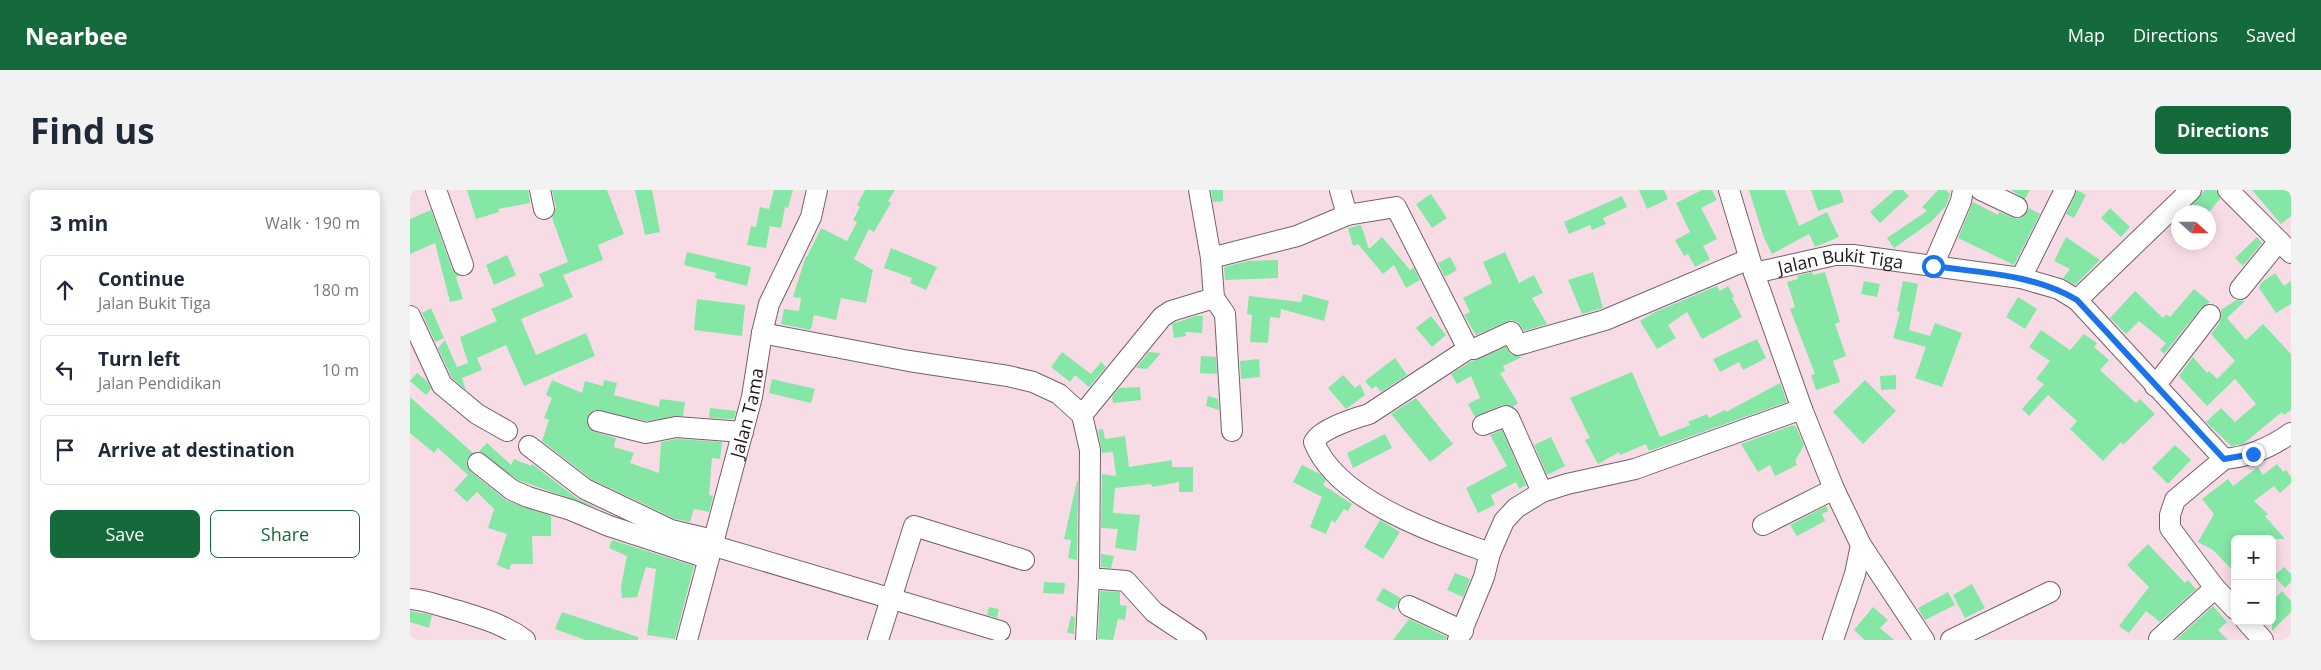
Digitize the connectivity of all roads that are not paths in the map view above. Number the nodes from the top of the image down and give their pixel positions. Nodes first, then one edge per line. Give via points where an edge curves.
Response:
1 (436, 190) edge
2 (817, 190) edge
3 (1198, 190) edge
4 (1340, 190) edge
5 (1729, 190) edge
6 (1963, 190) edge
7 (1981, 190) edge
8 (2065, 190) edge
9 (2191, 190) edge
10 (2228, 190) edge
11 (2017, 207) dead end
12 (1346, 215) junction
13 (2285, 247) edge
14 (1211, 258) junction
15 (463, 266) dead end
16 (1751, 266) junction
17 (1933, 266) junction
18 (2021, 278) junction
19 (2240, 289) dead end
20 (1214, 298) junction
21 (2077, 300) junction
22 (2210, 315) dead end
23 (410, 316) edge
24 (762, 333) junction
25 (1468, 349) junction
26 (2155, 386) junction
27 (1802, 409) junction
28 (1082, 414) junction
29 (598, 421) dead end
30 (1483, 425) dead end
31 (507, 431) dead end
32 (1232, 431) dead end
33 (743, 432) junction
34 (2291, 433) edge
35 (529, 446) dead end
36 (2224, 459) junction
37 (478, 463) dead end
38 (1834, 489) junction
39 (1542, 492) junction
40 (1763, 524) dead end
41 (1860, 545) junction
42 (711, 548) junction
43 (1490, 553) junction
44 (1024, 560) dead end
45 (1089, 578) junction
46 (2215, 588) junction
47 (2050, 592) dead end
48 (892, 599) junction
49 (410, 600) edge
50 (2231, 605) edge
51 (1409, 606) dead end
52 (2250, 625) edge
53 (1000, 631) dead end
54 (1461, 635) edge
55 (2159, 639) edge
56 (525, 640) edge
57 (687, 640) edge
58 (878, 640) edge
59 (1086, 640) edge
60 (1196, 640) edge
61 (1833, 640) edge
62 (1924, 640) edge
63 (1951, 640) edge
64 (2264, 640) edge

1 - 15 street
2 - 24 street, Jalan Tama via 811,217 769,304
3 - 14 street
4 - 12 street
5 - 16 street
6 - 17 street
7 - 11 street
8 - 18 street
9 - 21 street
10 - 13 street
12 - 14 street via 1297,236
12 - 25 street via 1396,207
13 - 19 street
14 - 20 street
16 - 17 street, Jalan Bukit Tiga via 1853,255
16 - 25 street, Jalan Bukit Tiga via 1605,320 1518,345 1511,332
16 - 27 street
17 - 18 street, Jalan Bukit Tiga
18 - 21 street, Jalan Bukit Tiga via 2059,289
20 - 28 street via 1171,311 1162,317
20 - 32 street via 1225,314
21 - 26 street, Jalan Bukit Tiga
22 - 26 street
23 - 31 street via 442,385 477,414
24 - 28 street via 1033,382 1060,394
24 - 33 street, Jalan Tama
25 - 43 street via 1369,414 1320,434 1314,442 1319,456 1379,507 1420,528
26 - 36 street, Jalan Bukit Tiga
27 - 38 street
27 - 39 street via 1635,469
28 - 45 street via 1090,450
29 - 33 street via 646,433 676,427
30 - 39 street via 1506,416 1509,418
33 - 42 street, Jalan Tama
34 - 36 street via 2253,454
35 - 42 street via 585,489
36 - 46 street via 2175,500 2170,515 2170,528 2175,538
37 - 42 street via 512,490 528,498 571,510 610,526
38 - 40 street
38 - 41 street
39 - 43 street via 1516,508 1504,521
41 - 61 street via 1855,574
41 - 62 street
42 - 48 street
42 - 57 street, Jalan Tama
43 - 54 street
44 - 48 street via 914,526
45 - 59 street
45 - 60 street via 1126,581 1154,612
46 - 50 street
46 - 55 street
47 - 63 street
48 - 53 street
48 - 58 street
49 - 56 street via 430,602 489,619
51 - 54 street
52 - 64 street

